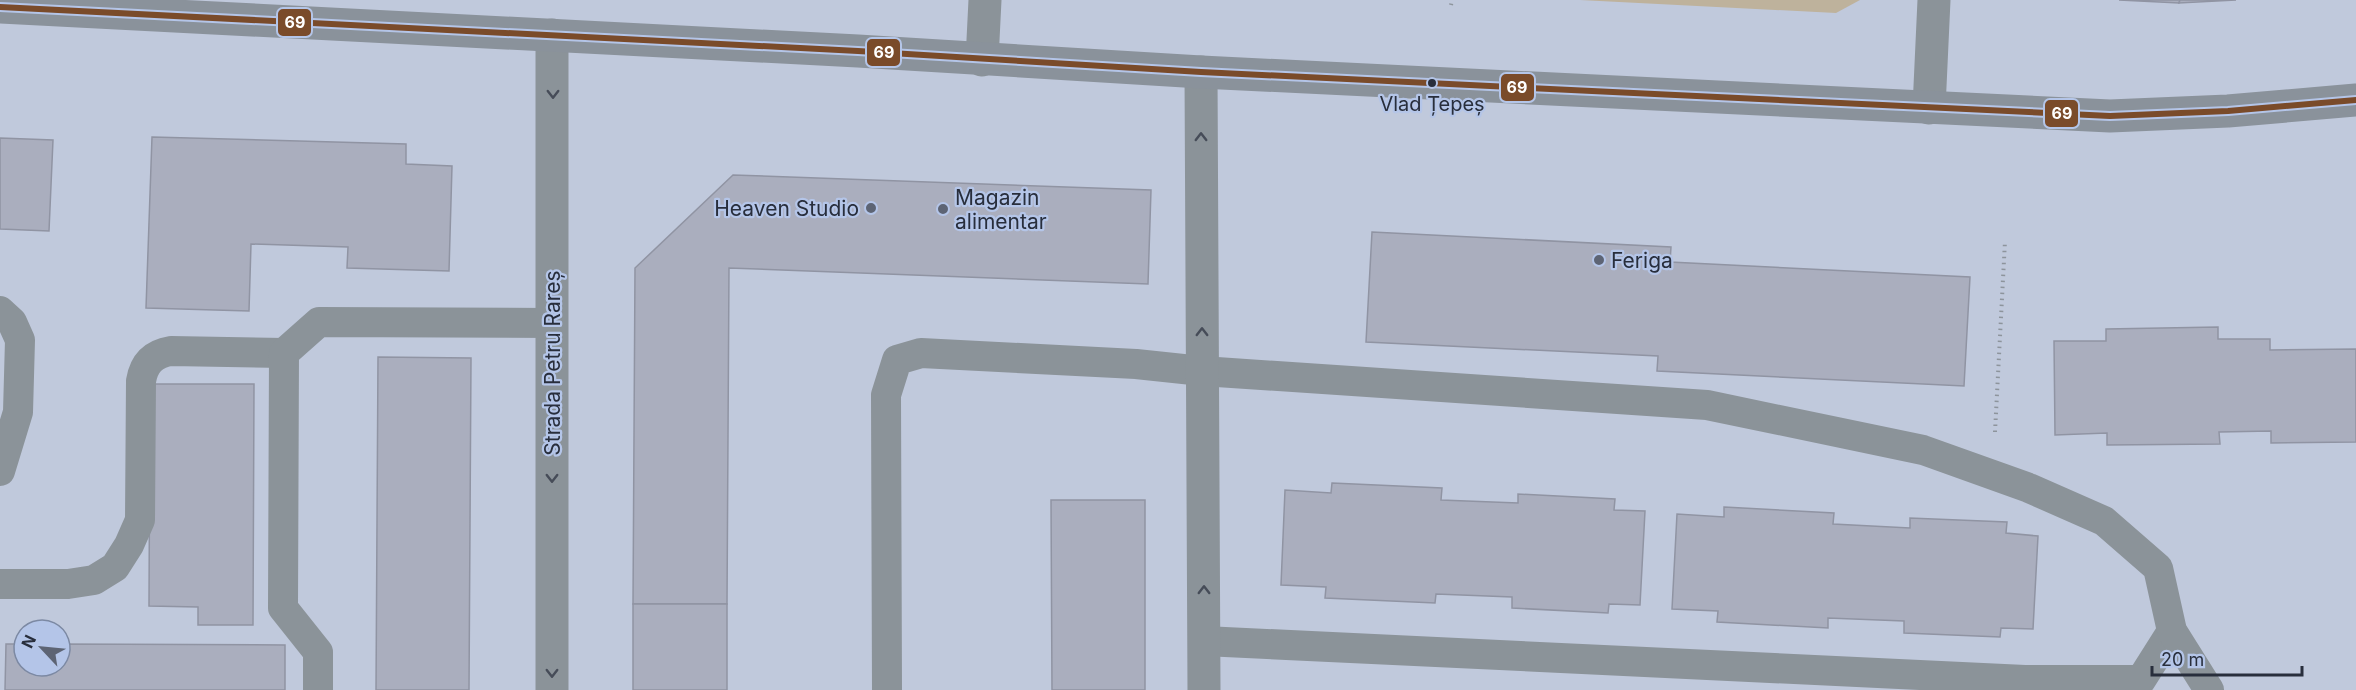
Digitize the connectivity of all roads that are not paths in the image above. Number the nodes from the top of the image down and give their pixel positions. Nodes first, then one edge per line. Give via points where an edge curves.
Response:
1 (985, 0) edge
2 (1934, 0) edge
3 (0, 7) edge
4 (552, 35) junction
5 (982, 60) junction
6 (1201, 72) junction
7 (2356, 100) edge
8 (1929, 108) junction
9 (0, 310) edge
10 (552, 323) junction
11 (284, 353) junction
12 (1202, 371) junction
13 (0, 471) edge
14 (0, 584) edge
15 (2172, 631) junction
16 (1204, 641) junction
17 (318, 690) edge
18 (552, 690) edge
19 (886, 690) edge
20 (1204, 690) edge
21 (2209, 690) edge

1 - 5 street
2 - 8 street
3 - 4 street
4 - 5 street
4 -> 10 street, Strada Petru Rareș
5 - 6 street
6 - 8 street
12 -> 6 street
7 - 8 street via 2110,116
9 - 13 lane via 12,322 20,340 18,412
10 - 11 lane via 319,322
10 -> 18 street, Strada Petru Rareș
11 - 14 lane via 171,351 150,359 143,368 141,381 140,520 115,567 86,582
11 - 17 lane via 283,608 318,652
12 - 15 lane via 1707,405 1923,450 2029,488 2104,521 2158,568
16 -> 12 street
12 - 19 lane via 921,353 897,360 886,395
15 - 16 lane via 2141,680 2025,680
15 - 21 lane
16 - 20 street

